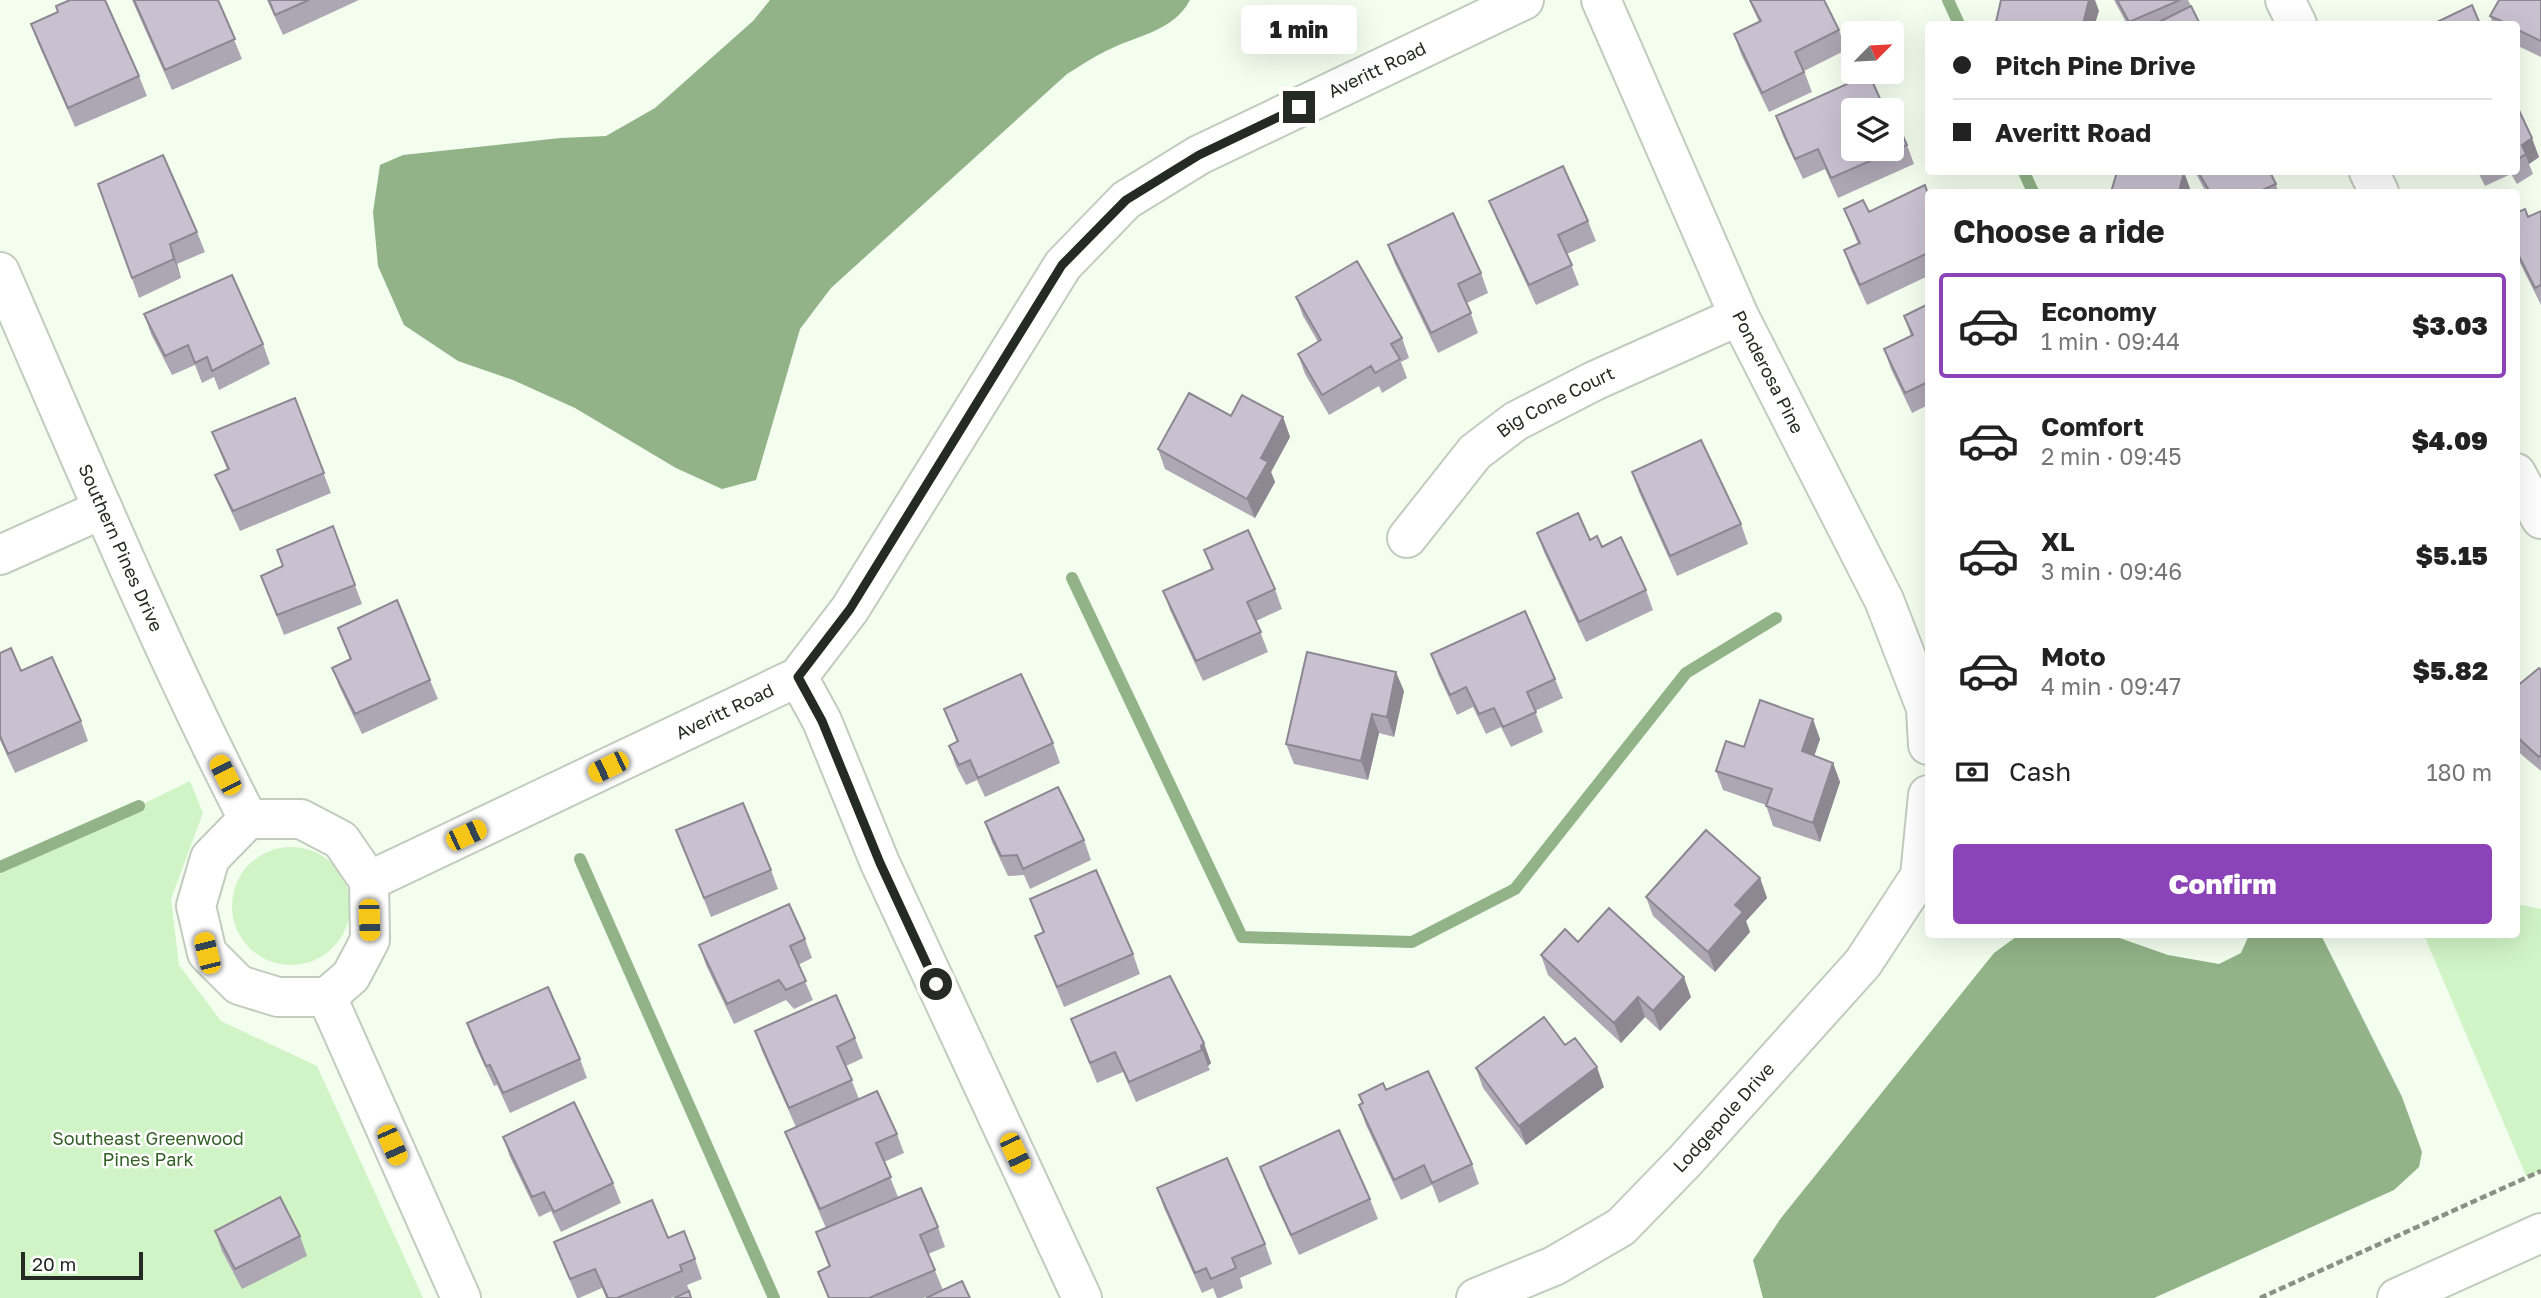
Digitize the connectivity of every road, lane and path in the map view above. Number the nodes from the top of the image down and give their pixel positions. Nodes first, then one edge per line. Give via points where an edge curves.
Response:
1 (1524, 0) edge
2 (1601, 0) edge
3 (2285, 0) edge
4 (2296, 21) edge
5 (0, 272) edge
6 (1739, 316) junction
7 (2520, 480) edge
8 (103, 509) junction
9 (2541, 519) edge
10 (1407, 538) dead end
11 (0, 555) edge
12 (798, 677) junction
13 (1925, 705) edge
14 (248, 819) junction
15 (1925, 826) edge
16 (369, 881) junction
17 (327, 997) junction
18 (2541, 1171) edge
19 (2541, 1233) edge
20 (461, 1298) edge
21 (1082, 1298) edge
22 (1476, 1298) edge
23 (2260, 1298) edge
24 (2397, 1298) edge

1 - 12 street, Averitt Road via 1199,155 1126,200 1062,265 850,609
2 - 6 street, Ponderosa Pine
3 - 4 street
5 - 8 street, Southern Pines Drive
6 - 10 street, Big Cone Court via 1516,421 1475,452
6 - 13 street, Ponderosa Pine via 1884,600
7 - 9 street
8 - 11 street
8 - 14 street, Southern Pines Drive
12 - 16 street, Averitt Road
12 - 21 street via 822,721 880,863
14 - 16 street via 301,819 341,840
14 - 17 street via 210,858 196,906 207,953 239,985 278,997
15 - 22 street, Lodgepole Drive via 1920,876 1863,963 1685,1161 1621,1227 1554,1266
16 - 17 street via 370,940 351,976
17 - 20 street
18 - 23 path
19 - 24 street

